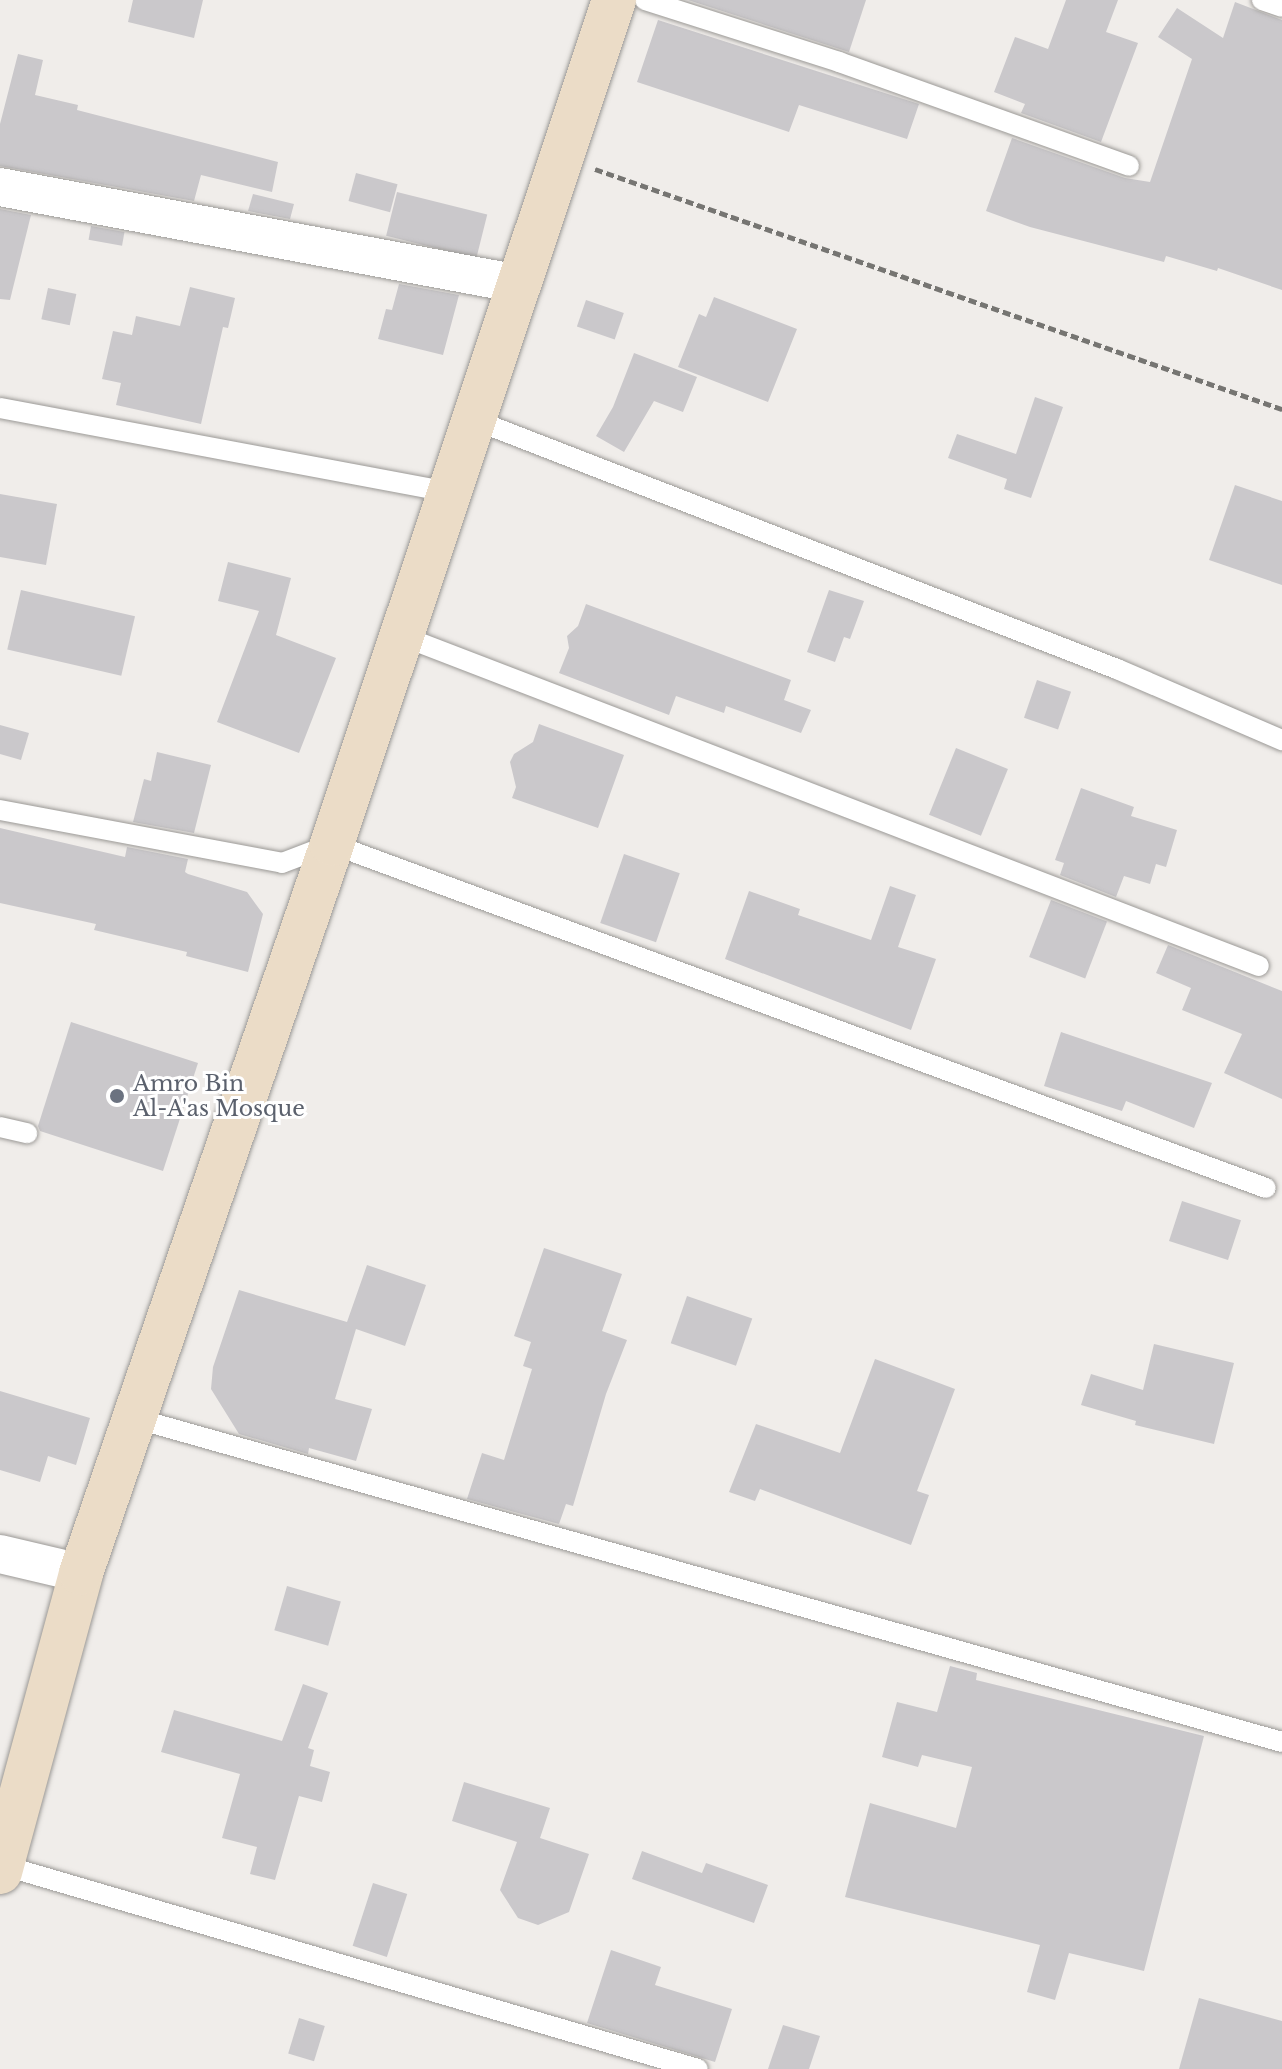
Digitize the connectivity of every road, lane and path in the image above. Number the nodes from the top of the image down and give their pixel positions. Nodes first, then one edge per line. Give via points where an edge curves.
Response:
1 (614, 0) edge
2 (645, 0) edge
3 (1262, 0) edge
4 (1282, 7) edge
5 (564, 158) junction
6 (1129, 166) dead end
7 (0, 187) edge
8 (519, 284) junction
9 (0, 408) edge
10 (1282, 409) edge
11 (475, 420) junction
12 (450, 492) junction
13 (402, 636) junction
14 (1282, 740) edge
15 (0, 810) edge
16 (332, 844) junction
17 (1259, 966) dead end
18 (0, 1127) edge
19 (27, 1133) dead end
20 (1266, 1188) dead end
21 (134, 1418) junction
22 (0, 1554) edge
23 (81, 1573) junction
24 (1282, 1742) edge
25 (1, 1868) edge
26 (698, 2069) edge

1 - 5 street
2 - 6 lane via 839,62
3 - 4 lane
5 - 8 street
5 - 10 path
7 - 8 street
8 - 11 street
9 - 12 lane
11 - 12 street
11 - 14 lane via 1103,663
12 - 13 street
13 - 16 street
13 - 17 lane
15 - 16 lane via 282,863
16 - 20 lane
16 - 21 street
18 - 19 lane
21 - 23 street
21 - 24 lane
22 - 23 street
23 - 25 street
25 - 26 lane

